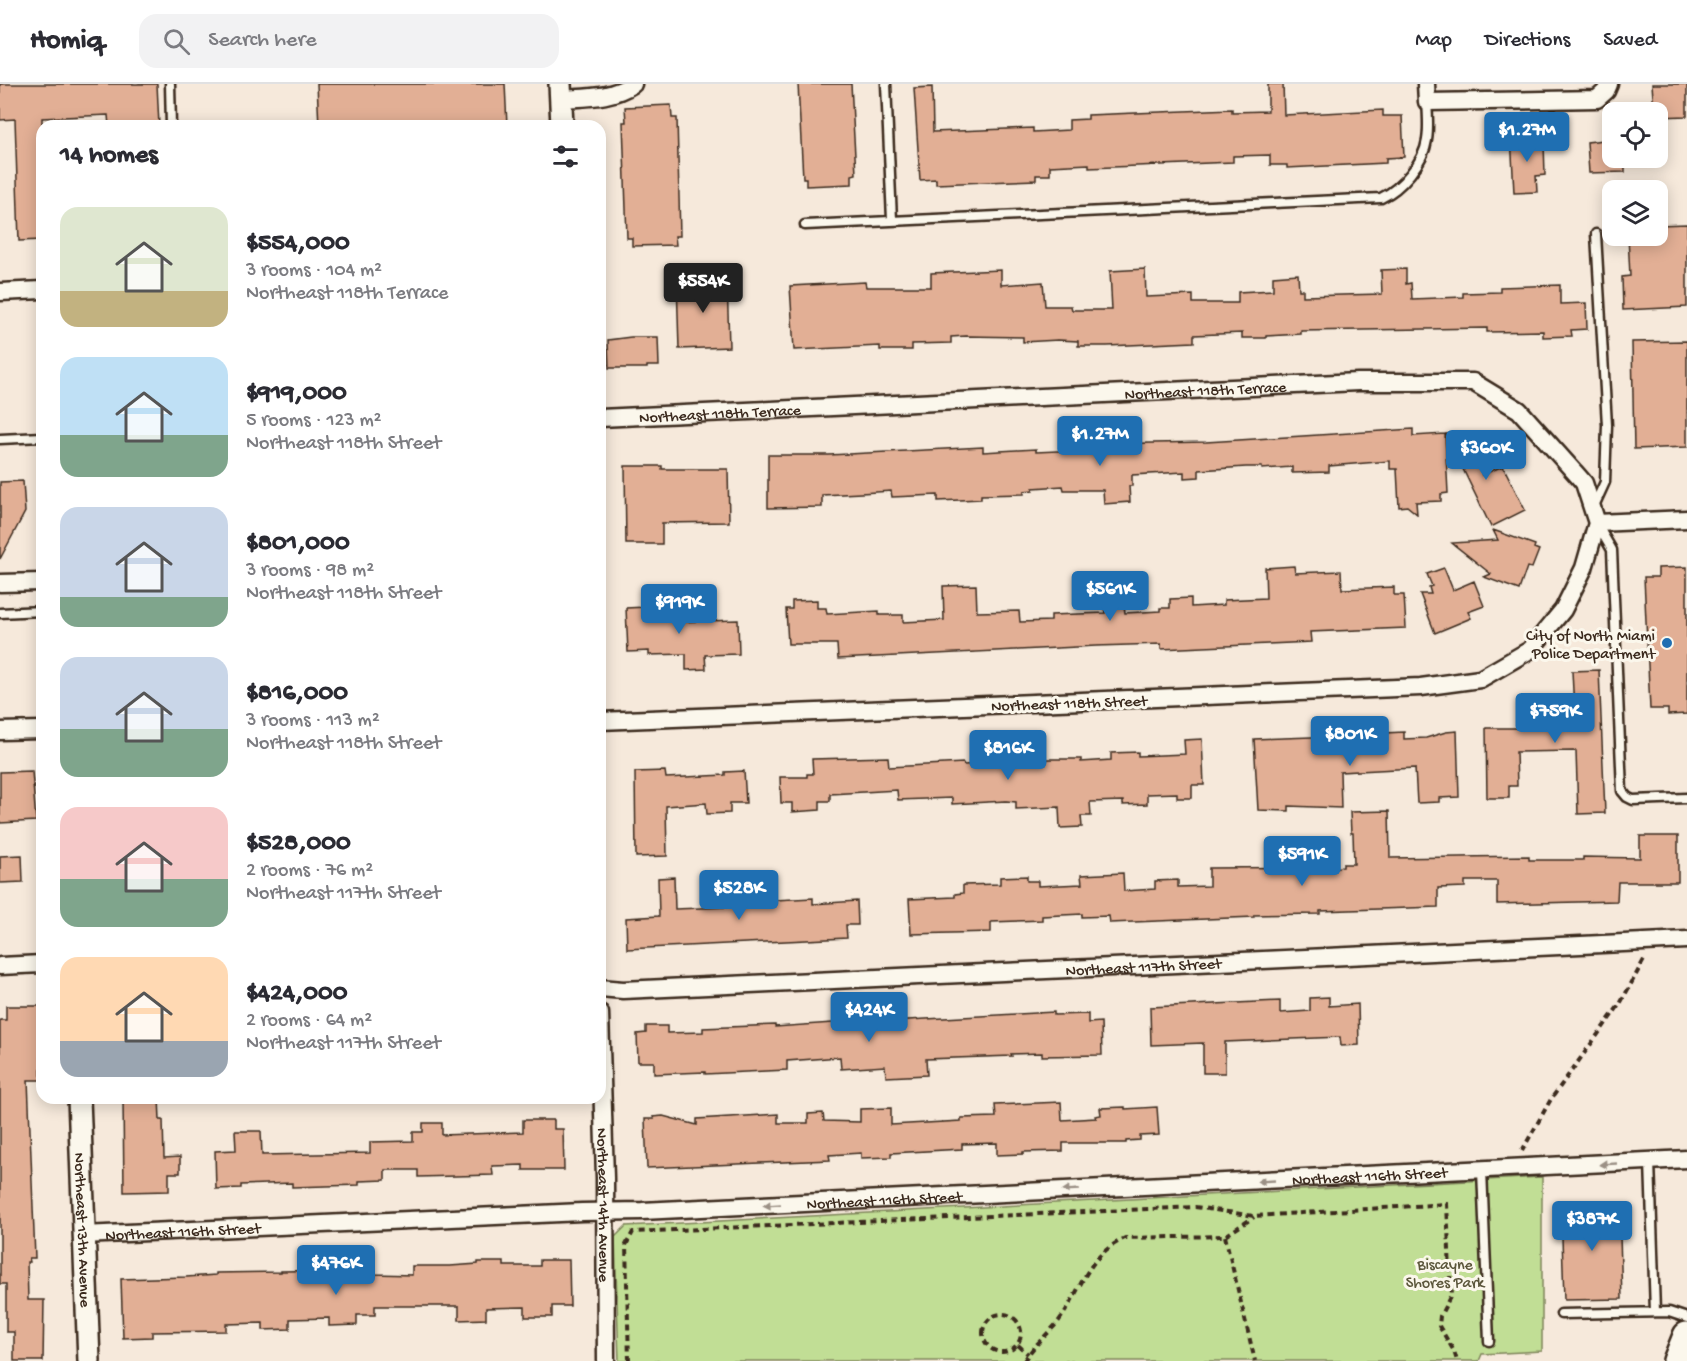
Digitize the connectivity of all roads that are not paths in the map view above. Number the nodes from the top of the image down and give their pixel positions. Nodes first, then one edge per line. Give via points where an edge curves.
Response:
1 (170, 84) edge
2 (633, 84) edge
3 (886, 84) edge
4 (1426, 84) edge
5 (1609, 84) edge
6 (560, 91) edge
7 (1536, 92) edge
8 (1427, 102) junction
9 (171, 120) edge
10 (562, 120) edge
11 (892, 220) junction
12 (805, 225) dead end
13 (1596, 234) dead end
14 (36, 290) edge
15 (0, 292) edge
16 (606, 418) edge
17 (36, 437) edge
18 (0, 439) edge
19 (1594, 516) junction
20 (1687, 519) edge
21 (36, 582) edge
22 (0, 583) edge
23 (36, 611) edge
24 (0, 613) edge
25 (606, 721) edge
26 (36, 730) edge
27 (0, 732) edge
28 (1687, 798) edge
29 (1687, 940) edge
30 (36, 964) edge
31 (0, 966) edge
32 (606, 989) edge
33 (79, 1104) edge
34 (602, 1104) edge
35 (1687, 1159) edge
36 (1650, 1161) junction
37 (1482, 1170) junction
38 (605, 1212) junction
39 (83, 1235) junction
40 (1655, 1312) junction
41 (1561, 1314) dead end
42 (1687, 1318) edge
43 (1687, 1336) edge
44 (1489, 1341) dead end
45 (89, 1361) edge
46 (606, 1361) edge
47 (1677, 1361) edge

1 - 9 lane
2 - 6 street via 605,96
3 - 11 lane
4 - 8 street
5 - 7 street via 1597,99
6 - 10 street
7 - 8 street
8 - 11 lane via 1427,141 1422,157 1390,194 1381,198
11 - 12 lane
13 - 19 lane via 1607,425 1605,482
14 - 15 street
16 - 19 street, Northeast 118th Terrace via 1358,382 1473,382 1519,410 1584,483
17 - 18 lane
19 - 20 street
19 - 25 street, Northeast 118th Street via 1584,568 1563,610 1530,650 1480,679 1422,687
19 - 28 lane via 1612,550 1622,791 1633,800
21 - 22 street
23 - 24 lane
26 - 27 street
29 - 32 street, Northeast 117th Street
30 - 31 street
33 - 39 street, Northeast 13th Avenue
34 - 38 street, Northeast 14th Avenue
35 - 36 street, Northeast 116th Street
36 -> 37 street, Northeast 116th Street
36 - 40 lane
37 -> 38 street, Northeast 116th Street
37 - 44 lane
38 - 39 street, Northeast 116th Street
38 - 46 street, Northeast 14th Avenue
39 - 45 street, Northeast 13th Avenue
40 - 41 lane
40 - 42 lane
43 - 47 main road

